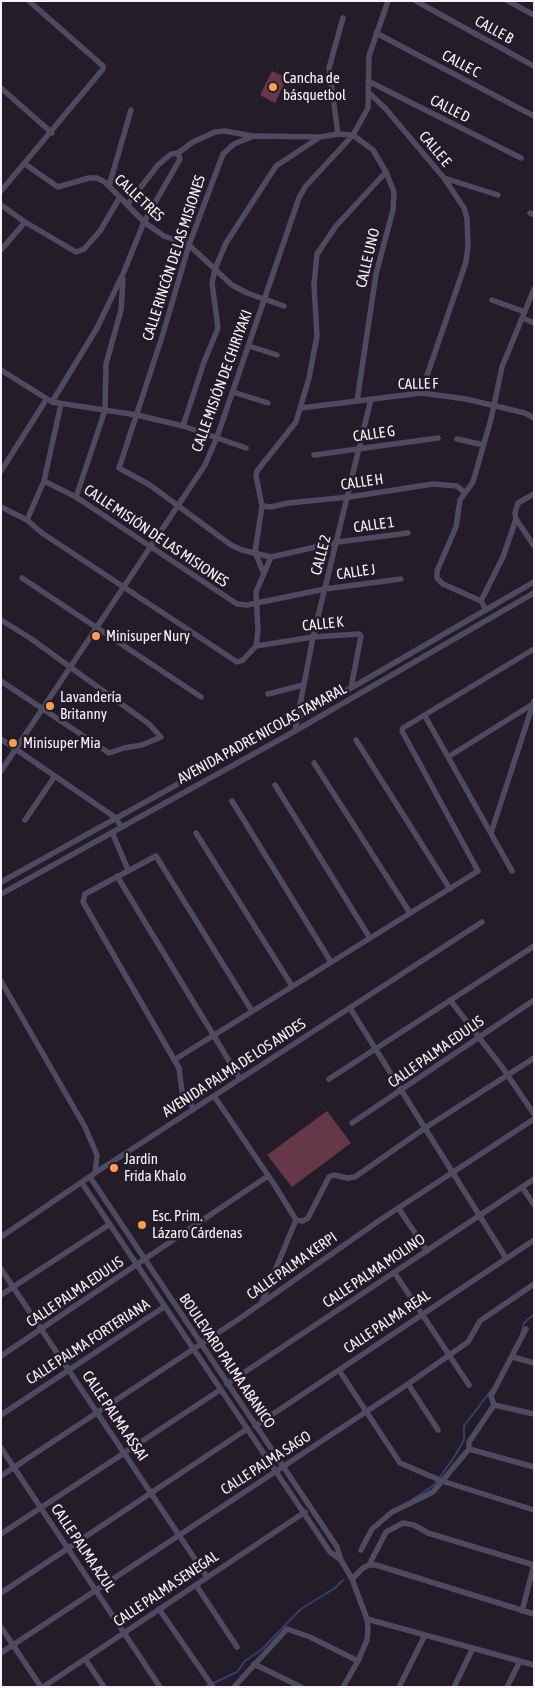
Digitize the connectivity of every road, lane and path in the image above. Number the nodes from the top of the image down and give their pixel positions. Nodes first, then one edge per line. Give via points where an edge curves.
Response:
1 (29, 1) edge
2 (388, 1) edge
3 (416, 1) edge
4 (508, 1) edge
5 (534, 16) edge
6 (342, 18) dead end
7 (376, 33) junction
8 (534, 66) edge
9 (368, 81) junction
10 (1, 88) edge
11 (369, 93) junction
12 (131, 110) dead end
13 (534, 116) edge
14 (52, 133) junction
15 (338, 134) junction
16 (353, 135) junction
17 (256, 136) junction
18 (320, 137) junction
19 (178, 153) junction
20 (522, 158) dead end
21 (25, 164) junction
22 (386, 172) junction
23 (444, 178) junction
24 (109, 186) junction
25 (1, 191) edge
26 (498, 195) dead end
27 (120, 198) junction
28 (1, 205) edge
29 (128, 205) junction
30 (25, 222) junction
31 (144, 222) junction
32 (189, 245) junction
33 (1, 250) edge
34 (215, 269) junction
35 (123, 274) junction
36 (534, 289) edge
37 (265, 299) junction
38 (492, 300) dead end
39 (284, 306) dead end
40 (524, 315) junction
41 (534, 323) edge
42 (249, 346) junction
43 (278, 354) dead end
44 (3, 372) edge
45 (1, 379) edge
46 (233, 392) junction
47 (421, 393) junction
48 (371, 399) junction
49 (49, 401) junction
50 (357, 401) junction
51 (268, 403) dead end
52 (61, 404) junction
53 (494, 406) junction
54 (301, 408) junction
55 (105, 410) junction
56 (137, 414) junction
57 (534, 418) edge
58 (183, 426) junction
59 (217, 437) junction
60 (438, 438) dead end
61 (457, 438) dead end
62 (484, 445) junction
63 (246, 448) dead end
64 (361, 449) junction
65 (314, 454) dead end
66 (119, 468) joint
67 (1, 471) edge
68 (44, 481) junction
69 (464, 492) junction
70 (534, 494) edge
71 (76, 497) junction
72 (349, 497) junction
73 (179, 505) junction
74 (262, 506) junction
75 (1, 508) edge
76 (516, 519) junction
77 (26, 520) junction
78 (408, 533) dead end
79 (338, 542) junction
80 (152, 545) junction
81 (534, 546) edge
82 (255, 552) junction
83 (271, 557) junction
84 (264, 574) junction
85 (22, 578) dead end
86 (401, 579) dead end
87 (534, 582) edge
88 (125, 586) junction
89 (325, 590) junction
90 (534, 593) edge
91 (481, 602) junction
92 (255, 603) junction
93 (486, 610) junction
94 (1, 620) edge
95 (97, 628) junction
96 (313, 637) junction
97 (256, 646) junction
98 (534, 649) edge
99 (70, 667) junction
100 (1, 681) edge
101 (303, 685) junction
102 (351, 688) junction
103 (268, 694) dead end
104 (202, 697) dead end
105 (533, 702) edge
106 (43, 708) junction
107 (425, 716) junction
108 (296, 718) junction
109 (295, 731) junction
110 (1, 739) edge
111 (356, 740) dead end
112 (16, 749) junction
113 (448, 757) junction
114 (314, 763) dead end
115 (1, 771) edge
116 (55, 776) junction
117 (275, 784) dead end
118 (232, 800) dead end
119 (116, 818) junction
120 (25, 820) dead end
121 (121, 827) junction
122 (112, 832) junction
123 (196, 832) dead end
124 (490, 833) junction
125 (128, 870) junction
126 (512, 871) dead end
127 (117, 876) junction
128 (1, 882) edge
129 (450, 889) junction
130 (1, 894) edge
131 (410, 913) junction
132 (482, 922) dead end
133 (370, 938) junction
134 (534, 946) edge
135 (331, 962) junction
136 (1, 981) edge
137 (292, 986) junction
138 (450, 1000) junction
139 (534, 1000) edge
140 (350, 1008) junction
141 (252, 1011) junction
142 (214, 1035) junction
143 (478, 1037) junction
144 (375, 1049) junction
145 (534, 1058) edge
146 (174, 1060) junction
147 (507, 1075) junction
148 (240, 1079) junction
149 (328, 1079) dead end
150 (402, 1091) junction
151 (214, 1096) junction
152 (194, 1109) junction
153 (534, 1114) edge
154 (534, 1119) edge
155 (352, 1123) dead end
156 (425, 1128) junction
157 (95, 1173) junction
158 (453, 1173) junction
159 (268, 1176) junction
160 (90, 1177) junction
161 (534, 1179) edge
162 (82, 1183) junction
163 (522, 1187) junction
164 (534, 1205) edge
165 (399, 1209) junction
166 (479, 1216) junction
167 (296, 1220) junction
168 (110, 1224) junction
169 (1, 1237) edge
170 (534, 1240) edge
171 (427, 1250) junction
172 (506, 1258) junction
173 (144, 1261) junction
174 (138, 1265) junction
175 (1, 1269) edge
176 (394, 1272) junction
177 (534, 1284) edge
178 (14, 1287) junction
179 (1, 1296) edge
180 (260, 1304) junction
181 (164, 1307) junction
182 (422, 1313) junction
183 (42, 1329) junction
184 (526, 1329) dead end
185 (199, 1343) junction
186 (192, 1349) junction
187 (449, 1355) junction
188 (1, 1356) edge
189 (513, 1357) junction
190 (534, 1363) edge
191 (69, 1370) junction
192 (339, 1370) junction
193 (227, 1384) junction
194 (408, 1384) junction
195 (469, 1385) dead end
196 (220, 1390) junction
197 (494, 1405) junction
198 (366, 1411) junction
199 (97, 1412) junction
200 (534, 1414) edge
201 (1, 1415) edge
202 (255, 1426) junction
203 (247, 1429) junction
204 (438, 1430) dead end
205 (1, 1448) edge
206 (469, 1449) junction
207 (124, 1452) junction
208 (283, 1467) junction
209 (534, 1467) edge
210 (14, 1468) junction
211 (276, 1471) junction
212 (1, 1476) edge
213 (440, 1481) junction
214 (151, 1493) junction
215 (41, 1507) junction
216 (311, 1508) junction
217 (534, 1510) edge
218 (304, 1513) junction
219 (1, 1534) edge
220 (179, 1535) junction
221 (68, 1548) junction
222 (361, 1550) dead end
223 (340, 1560) junction
224 (369, 1564) junction
225 (534, 1565) edge
226 (207, 1577) junction
227 (352, 1579) junction
228 (196, 1585) junction
229 (96, 1590) junction
230 (1, 1593) edge
231 (159, 1609) junction
232 (522, 1611) junction
233 (534, 1614) edge
234 (367, 1619) junction
235 (1, 1627) edge
236 (124, 1632) junction
237 (425, 1635) junction
238 (13, 1645) junction
239 (237, 1646) dead end
240 (473, 1648) junction
241 (1, 1653) edge
242 (84, 1659) junction
243 (358, 1661) junction
244 (520, 1661) junction
245 (254, 1664) junction
246 (534, 1665) edge
247 (42, 1687) edge
248 (104, 1687) edge
249 (160, 1687) edge
250 (213, 1687) edge
251 (234, 1687) edge
252 (301, 1687) edge
253 (343, 1687) edge
254 (399, 1687) edge
255 (454, 1687) edge
256 (507, 1687) edge

1 - 14 street via 103,66 102,73
2 - 7 street, CALLE MISIÓN DE CHIRIYAKI
3 - 8 street, CALLE B
4 - 5 street
6 - 15 street via 329,68
7 - 9 street, CALLE MISIÓN DE CHIRIYAKI via 368,62
7 - 13 street, CALLE C
9 - 11 street, CALLE MISIÓN DE CHIRIYAKI
9 - 20 street, CALLE D
10 - 14 street
11 - 16 street, CALLE MISIÓN DE CHIRIYAKI via 368,108
11 - 23 street, CALLE E
12 - 24 street
14 - 21 street
15 - 16 street
15 - 18 street
16 - 22 street, CALLE UNO via 374,150
16 - 37 street, CALLE MISIÓN DE CHIRIYAKI via 301,192
17 - 18 street, CALLE RINCÓN DE LAS MISIONES
17 - 19 street via 215,132 192,142
17 - 32 street, CALLE RINCÓN DE LAS MISIONES via 234,144 223,154
18 - 34 street via 276,166 226,243
19 - 29 street via 171,154 158,165
19 - 31 street via 180,159
21 - 24 street, CALLE TRES via 58,187 89,178 97,178
21 - 25 street
22 - 50 street, CALLE UNO via 394,192 394,210 376,274
22 - 54 street via 354,204 317,254 314,285 317,336
23 - 26 street, CALLE E
23 - 47 street via 464,208 468,246 461,277
24 - 27 street, CALLE TRES
27 - 29 street, CALLE TRES
27 - 30 street via 100,231 80,252 60,244
28 - 30 street
29 - 31 street, CALLE TRES
30 - 33 street
31 - 32 street, CALLE TRES via 164,236
31 - 35 street
32 - 34 street, CALLE TRES
32 - 56 street, CALLE RINCÓN DE LAS MISIONES
34 - 37 street, CALLE TRES via 239,290
34 - 58 street via 212,292 218,311 218,328
35 - 49 street via 97,328
35 - 55 street via 121,310 106,364
36 - 40 street
37 - 39 street, CALLE TRES
37 - 42 street, CALLE MISIÓN DE CHIRIYAKI
38 - 40 street
40 - 41 street
40 - 53 street via 502,367
42 - 43 street
42 - 46 street, CALLE MISIÓN DE CHIRIYAKI
44 - 45 street
44 - 49 street
46 - 51 street
46 - 59 street, CALLE MISIÓN DE CHIRIYAKI
47 - 48 street, CALLE F
47 - 53 street, CALLE F
48 - 50 street, CALLE F
48 - 64 street, CALLE 2
49 - 52 street
49 - 67 street
50 - 54 street, CALLE F
52 - 55 street
52 - 68 street
53 - 57 street, CALLE F
53 - 62 street
54 - 74 street via 281,444 257,471
55 - 56 street
55 - 71 street
56 - 58 street
56 - 66 street, CALLE RINCÓN DE LAS MISIONES
58 - 59 street
59 - 63 street
59 - 73 street, CALLE MISIÓN DE CHIRIYAKI via 205,465
60 - 64 street, CALLE G
61 - 62 street
62 - 69 street via 473,482
64 - 65 street, CALLE G
64 - 72 street, CALLE 2
66 - 73 street, CALLE 1
68 - 71 street, CALLE MISIÓN DE LAS MISIONES
68 - 77 street
69 - 72 street, CALLE H via 457,486 433,484
69 - 91 street via 456,527 436,571 437,578
70 - 76 street via 518,504
71 - 80 street, CALLE MISIÓN DE LAS MISIONES
72 - 74 street, CALLE H
72 - 79 street, CALLE 2
73 - 80 street, CALLE MISIÓN DE CHIRIYAKI
73 - 82 street, CALLE 1 via 231,545
74 - 82 street
75 - 77 street
76 - 81 street
76 - 91 street via 503,557
77 - 88 street
78 - 79 street, CALLE 1
79 - 83 street, CALLE 1
79 - 89 street, CALLE 2
80 - 88 street, CALLE MISIÓN DE CHIRIYAKI
80 - 92 street, CALLE MISIÓN DE LAS MISIONES via 229,600 237,604
82 - 83 street, CALLE 1
82 - 84 street
83 - 84 street
84 - 92 street
85 - 95 street
86 - 89 street, CALLE J
87 - 93 street, AVENIDA PADRE NICOLAS TAMARAL
88 - 95 street, CALLE MISIÓN DE CHIRIYAKI
88 - 97 street via 241,662
89 - 92 street, CALLE J
89 - 96 street, CALLE 2
90 - 109 street, AVENIDA PADRE NICOLAS TAMARAL
91 - 93 street
92 - 97 street
93 - 102 street, AVENIDA PADRE NICOLAS TAMARAL
94 - 99 street
95 - 99 street, CALLE MISIÓN DE CHIRIYAKI
95 - 104 street
96 - 97 street, CALLE K
96 - 101 street, CALLE 2
96 - 102 street, CALLE K via 361,636
98 - 107 street
99 - 106 street, CALLE MISIÓN DE CHIRIYAKI
99 - 106 street via 149,724 160,737 109,753
100 - 106 street
101 - 103 street
101 - 108 street, CALLE 2
102 - 108 street, AVENIDA PADRE NICOLAS TAMARAL
105 - 113 street
105 - 124 street
106 - 112 street, CALLE MISIÓN DE CHIRIYAKI
107 - 113 street
107 - 129 street via 402,731 478,871
108 - 109 street, CALLE 2
108 - 119 street, AVENIDA PADRE NICOLAS TAMARAL
109 - 121 street, AVENIDA PADRE NICOLAS TAMARAL
110 - 112 street
111 - 129 street
112 - 115 street, CALLE MISIÓN DE CHIRIYAKI
112 - 116 street
113 - 124 street
114 - 131 street
116 - 119 street
116 - 120 street
117 - 133 street
118 - 135 street
119 - 121 street
119 - 128 street, AVENIDA PADRE NICOLAS TAMARAL
121 - 122 street, AVENIDA PADRE NICOLAS TAMARAL
122 - 125 street
122 - 130 street, AVENIDA PADRE NICOLAS TAMARAL
123 - 137 street
124 - 126 street
125 - 127 street
125 - 141 street via 153,856 159,858
127 - 142 street
127 - 146 street via 85,894 83,902
129 - 131 street
131 - 133 street
132 - 140 street, AVENIDA PALMA DE LOS ANDES
133 - 135 street
134 - 138 street
135 - 137 street
136 - 157 street via 85,1127 97,1155
137 - 141 street
138 - 143 street
138 - 144 street
139 - 143 street, CALLE PALMA EDULIS
140 - 144 street
140 - 148 street, AVENIDA PALMA DE LOS ANDES
141 - 142 street
142 - 146 street
142 - 148 street
143 - 147 street
143 - 150 street, CALLE PALMA EDULIS
144 - 149 street
144 - 150 street
145 - 147 street
146 - 152 street via 179,1068 182,1091
147 - 153 street
147 - 156 street
148 - 151 street, AVENIDA PALMA DE LOS ANDES
150 - 155 street, CALLE PALMA EDULIS
150 - 156 street
151 - 152 street, AVENIDA PALMA DE LOS ANDES
151 - 159 street
152 - 157 street, AVENIDA PALMA DE LOS ANDES
154 - 158 street, CALLE PALMA KERPI
156 - 158 street
156 - 167 street via 355,1177 329,1177 308,1218
157 - 160 street, AVENIDA PALMA DE LOS ANDES
158 - 165 street, CALLE PALMA KERPI
158 - 166 street
159 - 167 street
159 - 173 street, CALLE PALMA EDULIS
160 - 162 street, AVENIDA PALMA DE LOS ANDES
160 - 173 street, BOULEVARD PALMA ABANICO
161 - 163 street, CALLE PALMA MOLINO
162 - 168 street, BOULEVARD PALMA ABANICO
162 - 169 street, AVENIDA PALMA DE LOS ANDES
163 - 164 street
163 - 166 street, CALLE PALMA MOLINO
165 - 171 street
165 - 180 street, CALLE PALMA KERPI
166 - 171 street, CALLE PALMA MOLINO
166 - 172 street
167 - 180 street
168 - 174 street, BOULEVARD PALMA ABANICO
168 - 178 street
170 - 172 street, CALLE PALMA REAL
171 - 176 street, CALLE PALMA MOLINO
172 - 182 street, CALLE PALMA REAL
173 - 174 street, CALLE PALMA EDULIS
173 - 185 street, BOULEVARD PALMA ABANICO
174 - 181 street, BOULEVARD PALMA ABANICO
174 - 183 street, CALLE PALMA EDULIS
175 - 178 street, CALLE PALMA ASSAI
176 - 182 street
176 - 193 street, CALLE PALMA MOLINO
177 - 187 street, CALLE PALMA SAGO via 480,1321 470,1339
178 - 179 street
178 - 183 street, CALLE PALMA ASSAI
180 - 185 street, CALLE PALMA KERPI
181 - 186 street, BOULEVARD PALMA ABANICO
181 - 191 street, CALLE PALMA FORTERIANA
182 - 187 street
182 - 192 street, CALLE PALMA REAL
183 - 188 street, CALLE PALMA EDULIS
183 - 191 street, CALLE PALMA ASSAI
184 - 189 street
185 - 186 street, CALLE PALMA KERPI
185 - 193 street, BOULEVARD PALMA ABANICO
186 - 196 street, BOULEVARD PALMA ABANICO
186 - 199 street
187 - 194 street, CALLE PALMA SAGO
187 - 195 street
189 - 190 street
189 - 197 street via 491,1396
191 - 199 street, CALLE PALMA ASSAI
191 - 201 street, CALLE PALMA FORTERIANA
192 - 198 street
192 - 202 street, CALLE PALMA REAL
193 - 202 street, BOULEVARD PALMA ABANICO
194 - 198 street, CALLE PALMA SAGO
194 - 204 street
196 - 203 street, BOULEVARD PALMA ABANICO
196 - 207 street
197 - 200 street
197 - 206 street via 470,1442
198 - 208 street, CALLE PALMA SAGO
198 - 213 street via 400,1463
199 - 207 street, CALLE PALMA ASSAI
199 - 210 street
202 - 208 street, BOULEVARD PALMA ABANICO
203 - 211 street, BOULEVARD PALMA ABANICO
203 - 214 street
205 - 210 street, CALLE PALMA AZUL
206 - 209 street
206 - 213 street
207 - 214 street, CALLE PALMA ASSAI
207 - 215 street
208 - 211 street, CALLE PALMA SAGO
208 - 216 street, BOULEVARD PALMA ABANICO
210 - 212 street
210 - 215 street, CALLE PALMA AZUL
211 - 218 street, BOULEVARD PALMA ABANICO
211 - 220 street, CALLE PALMA SAGO
213 - 217 street
213 - 222 street via 433,1492 392,1512 372,1529
214 - 220 street, CALLE PALMA ASSAI
214 - 221 street
215 - 219 street
215 - 221 street, CALLE PALMA AZUL
216 - 218 street, CALLE PALMA SENEGAL
216 - 223 street, BOULEVARD PALMA ABANICO via 337,1547
218 - 223 street, BOULEVARD PALMA ABANICO via 330,1552
218 - 226 street, CALLE PALMA SENEGAL
220 - 226 street, CALLE PALMA ASSAI
220 - 229 street, CALLE PALMA SAGO
221 - 229 street, CALLE PALMA AZUL
221 - 230 street
223 - 227 street, BOULEVARD PALMA ABANICO
224 - 225 street via 386,1532 403,1523
224 - 227 street
224 - 232 street
225 - 232 street
226 - 228 street, CALLE PALMA SENEGAL
227 - 234 street, BOULEVARD PALMA ABANICO
228 - 231 street, CALLE PALMA SENEGAL
228 - 239 street
229 - 236 street, CALLE PALMA AZUL
229 - 238 street, CALLE PALMA SAGO
231 - 236 street, CALLE PALMA SENEGAL
231 - 250 street
232 - 233 street
234 - 237 street
234 - 243 street via 367,1640
235 - 238 street
236 - 242 street, CALLE PALMA SENEGAL
236 - 249 street, CALLE PALMA AZUL
237 - 240 street
237 - 254 street
238 - 241 street, CALLE PALMA SAGO
238 - 247 street
240 - 244 street
240 - 255 street
242 - 247 street, CALLE PALMA SENEGAL
242 - 248 street
243 - 245 street via 286,1629
243 - 253 street
244 - 246 street
244 - 256 street
245 - 251 street
245 - 252 street

